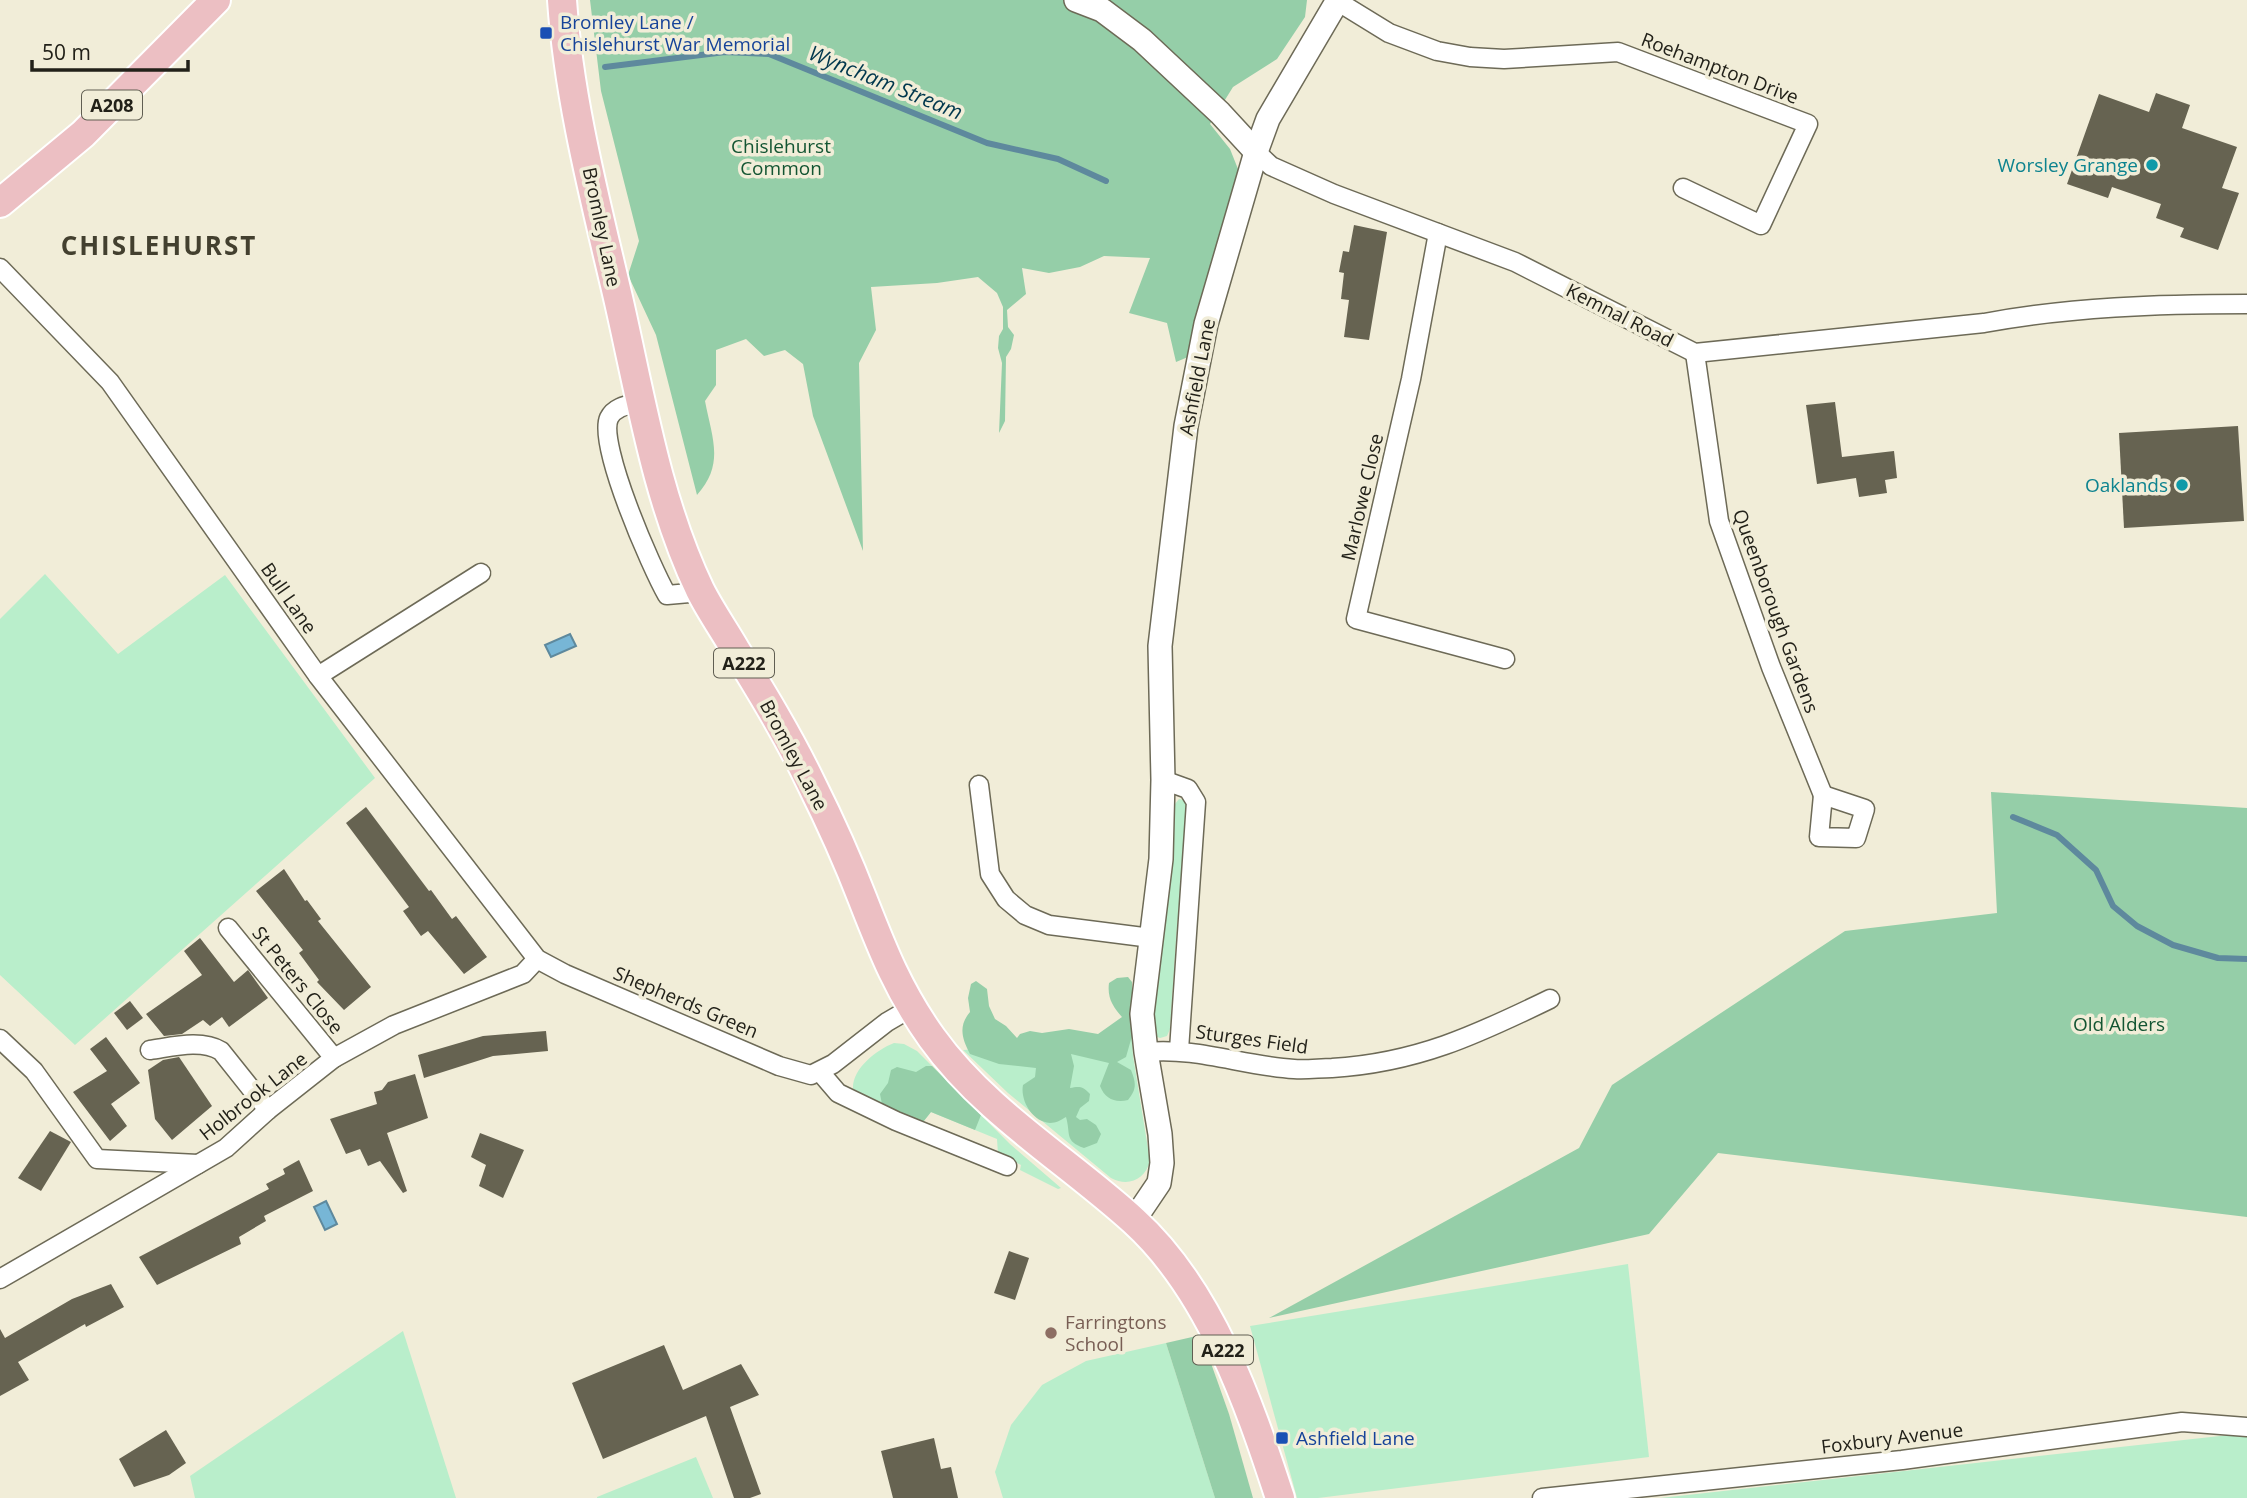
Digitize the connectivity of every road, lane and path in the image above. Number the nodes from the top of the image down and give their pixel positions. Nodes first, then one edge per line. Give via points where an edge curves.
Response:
1 (216, 0) edge
2 (562, 0) edge
3 (1076, 0) edge
4 (1338, 0) edge
5 (1256, 152) junction
6 (1683, 188) dead end
7 (0, 202) edge
8 (1438, 233) junction
9 (0, 268) edge
10 (2247, 304) edge
11 (1695, 353) junction
12 (641, 402) junction
13 (481, 573) dead end
14 (701, 592) junction
15 (1505, 659) dead end
16 (318, 676) junction
17 (1163, 780) junction
18 (979, 785) dead end
19 (1823, 795) dead end
20 (228, 928) dead end
21 (1151, 938) junction
22 (537, 959) junction
23 (1550, 999) dead end
24 (911, 1008) junction
25 (0, 1039) edge
26 (150, 1050) dead end
27 (1179, 1050) junction
28 (1146, 1052) junction
29 (334, 1058) junction
30 (820, 1072) junction
31 (268, 1110) junction
32 (198, 1164) junction
33 (1007, 1166) dead end
34 (1133, 1220) junction
35 (0, 1279) edge
36 (2247, 1427) edge
37 (1280, 1498) edge
38 (1542, 1498) edge

1 - 7 main road, A208 via 83,134
2 - 12 main road, Bromley Lane / A222 via 565,50
3 - 5 street, Kemnal Road via 1102,10 1142,40
4 - 5 street, Ashfield Lane via 1268,119
4 - 6 street, Roehampton Drive via 1389,33 1437,51 1504,59 1618,52 1808,124 1761,225
5 - 8 street, Kemnal Road via 1280,171
5 - 17 street, Ashfield Lane via 1206,324 1186,426 1160,646
8 - 11 street, Kemnal Road via 1516,262
8 - 15 street, Marlowe Close via 1411,379 1356,619
9 - 16 street, Bull Lane via 110,382
10 - 11 street, Kemnal Road via 2107,307
11 - 19 street, Queenborough Gardens via 1719,521
12 - 14 main road, Bromley Lane / A222 via 670,514
12 - 14 street via 618,408 606,431 624,499 667,595
13 - 16 street
14 - 24 main road, Bromley Lane / A222 via 811,782 881,950
16 - 22 street, Bull Lane
17 - 21 street, Ashfield Lane via 1161,859
17 - 27 street via 1188,789 1196,802
18 - 21 street via 990,874 1006,899 1025,915 1049,925
20 - 29 street, St Peters Close
21 - 28 street, Ashfield Lane via 1142,1014
22 - 29 street, Holbrook Lane via 523,974 394,1025
22 - 30 street, Shepherds Green via 779,1066 811,1075
23 - 27 street, Sturges Field via 1479,1034 1403,1059 1353,1066 1296,1070
24 - 30 street
24 - 34 main road, Bromley Lane / A222 via 952,1063 983,1094
25 - 32 street via 34,1071 97,1158
26 - 31 street via 192,1045 221,1051
27 - 28 street, Sturges Field
28 - 34 street, Ashfield Lane via 1162,1163 1158,1183
29 - 31 street, Holbrook Lane
30 - 33 street via 838,1093
31 - 32 street, Holbrook Lane via 226,1148
32 - 35 street, Holbrook Lane
34 - 37 main road, A222 via 1162,1250 1211,1322
36 - 38 street, Foxbury Avenue via 2182,1422 1902,1460

